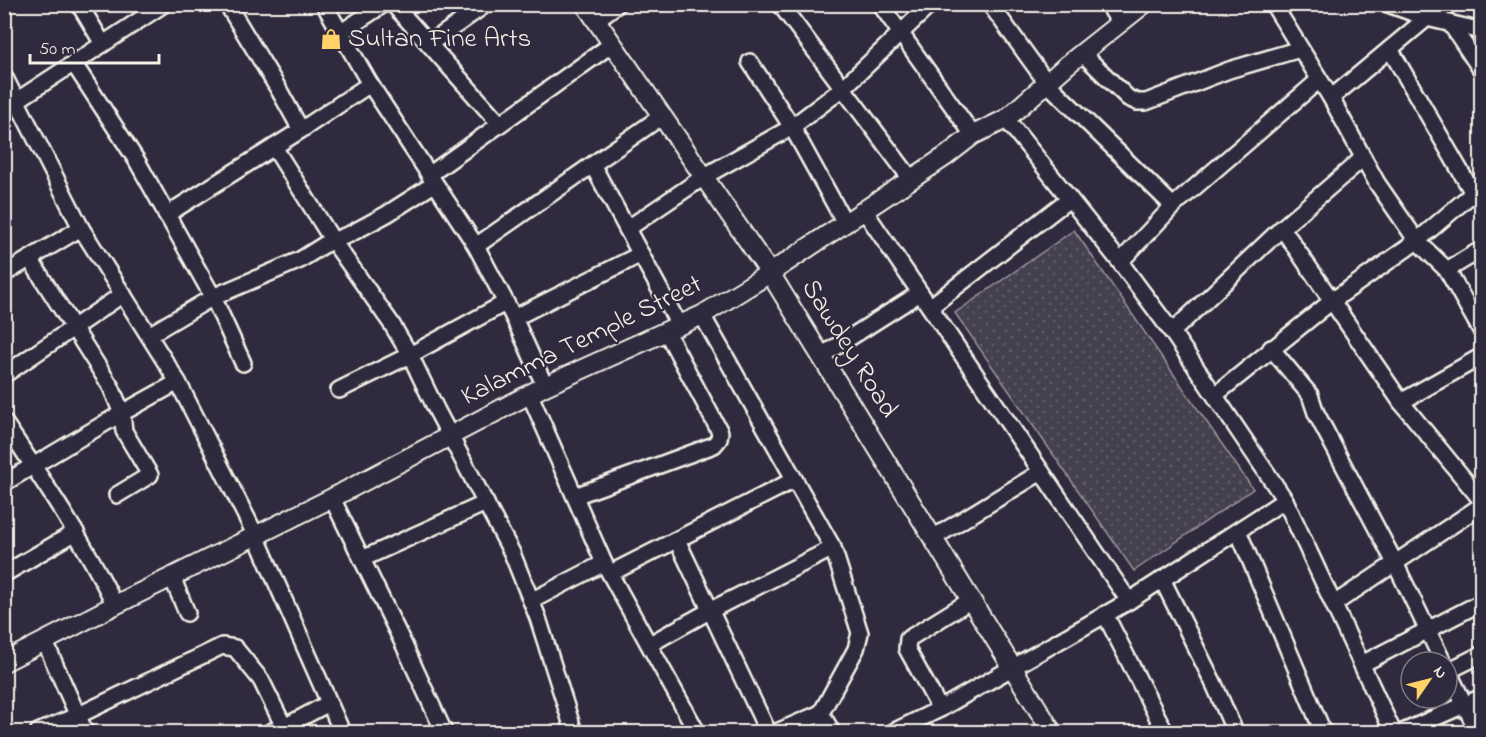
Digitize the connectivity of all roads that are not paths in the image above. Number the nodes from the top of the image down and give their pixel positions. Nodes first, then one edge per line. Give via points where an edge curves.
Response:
1 (79, 4) edge
2 (164, 4) edge
3 (227, 4) edge
4 (324, 4) edge
5 (384, 4) edge
6 (393, 4) edge
7 (486, 4) edge
8 (585, 4) edge
9 (618, 4) edge
10 (780, 4) edge
11 (880, 4) edge
12 (931, 4) edge
13 (990, 4) edge
14 (1108, 4) edge
15 (1144, 4) edge
16 (1273, 4) edge
17 (1388, 4) edge
18 (1450, 4) edge
19 (1427, 18) junction
20 (596, 20) junction
21 (1120, 23) junction
22 (1450, 23) junction
23 (1482, 31) edge
24 (340, 33) junction
25 (901, 34) junction
26 (103, 44) junction
27 (429, 44) junction
28 (612, 44) junction
29 (1300, 49) junction
30 (1390, 49) junction
31 (1082, 53) junction
32 (750, 62) dead end
33 (74, 64) junction
34 (1482, 70) edge
35 (4, 76) edge
36 (1319, 80) junction
37 (1047, 83) junction
38 (370, 84) junction
39 (842, 89) junction
40 (1331, 98) junction
41 (10, 105) edge
42 (662, 116) junction
43 (1006, 119) junction
44 (500, 124) junction
45 (792, 127) junction
46 (301, 130) junction
47 (973, 135) junction
48 (274, 147) junction
49 (1363, 158) junction
50 (593, 166) junction
51 (705, 176) junction
52 (911, 179) junction
53 (432, 180) junction
54 (1477, 190) edge
55 (1069, 200) junction
56 (1173, 206) junction
57 (864, 210) junction
58 (166, 215) junction
59 (845, 223) junction
60 (81, 228) junction
61 (1282, 228) junction
62 (627, 229) junction
63 (333, 241) junction
64 (1417, 241) junction
65 (476, 246) junction
66 (1482, 249) edge
67 (640, 254) junction
68 (30, 259) junction
69 (1120, 262) junction
70 (1447, 270) junction
71 (770, 273) junction
72 (4, 274) edge
73 (920, 293) junction
74 (123, 294) junction
75 (213, 297) junction
76 (1332, 301) junction
77 (505, 303) junction
78 (930, 307) junction
79 (702, 315) junction
80 (514, 318) junction
81 (74, 328) junction
82 (673, 328) junction
83 (1172, 332) junction
84 (1482, 332) edge
85 (149, 335) junction
86 (1271, 348) junction
87 (410, 355) junction
88 (821, 356) junction
89 (1482, 356) edge
90 (243, 363) dead end
91 (4, 375) edge
92 (178, 382) junction
93 (339, 390) dead end
94 (537, 391) junction
95 (1215, 395) junction
96 (1401, 402) junction
97 (122, 413) junction
98 (4, 422) edge
99 (451, 436) junction
100 (34, 466) junction
101 (1041, 472) junction
102 (794, 480) junction
103 (4, 483) edge
104 (117, 495) dead end
105 (575, 496) junction
106 (332, 498) junction
107 (1285, 500) junction
108 (486, 503) junction
109 (1482, 503) edge
110 (1238, 531) junction
111 (76, 532) junction
112 (256, 536) junction
113 (933, 538) junction
114 (677, 540) junction
115 (833, 548) junction
116 (362, 559) junction
117 (1395, 563) junction
118 (608, 568) junction
119 (4, 574) edge
120 (172, 577) junction
121 (1162, 579) junction
122 (971, 600) junction
123 (531, 601) junction
124 (1129, 601) junction
125 (1482, 602) edge
126 (1334, 604) junction
127 (115, 605) junction
128 (711, 610) junction
129 (187, 613) dead end
130 (1105, 615) junction
131 (1428, 630) junction
132 (45, 642) junction
133 (650, 644) junction
134 (1437, 650) edge
135 (1482, 654) edge
136 (5, 662) edge
137 (1362, 664) junction
138 (1459, 665) edge
139 (1012, 667) junction
140 (1459, 695) edge
141 (1482, 697) edge
142 (329, 703) junction
143 (1464, 705) junction
144 (940, 709) junction
145 (820, 713) junction
146 (79, 716) junction
147 (277, 730) edge
148 (38, 732) edge
149 (85, 732) edge
150 (342, 732) edge
151 (444, 732) edge
152 (574, 732) edge
153 (696, 732) edge
154 (768, 732) edge
155 (777, 732) edge
156 (832, 732) edge
157 (893, 732) edge
158 (1052, 732) edge
159 (1165, 732) edge
160 (1235, 732) edge
161 (1323, 732) edge
162 (1393, 732) edge
163 (1402, 732) edge
164 (1478, 732) edge

1 - 26 street
2 - 26 street
3 - 46 street
4 - 24 street
5 - 24 street
6 - 27 street
7 - 27 street
8 - 20 street, Sawdey Road
9 - 20 street
10 - 39 street
11 - 25 street
12 - 25 street
13 - 37 street
14 - 21 street
15 - 21 street, Kalamma Temple Street
16 - 29 street
17 - 19 street
18 - 19 street
19 - 22 street
19 - 30 street
20 - 28 street, Sawdey Road
21 - 31 street, Kalamma Temple Street
22 - 23 street
22 - 34 street
24 - 38 street
25 - 39 street
25 - 47 street
26 - 33 street
27 - 44 street
28 - 42 street, Sawdey Road
28 - 44 street
29 - 31 street via 1229,70 1146,102 1128,98
29 - 36 street
30 - 40 street
30 - 54 street
31 - 37 street, Kalamma Temple Street
32 - 45 street
33 - 41 street
33 - 58 street via 137,161
35 - 41 street
36 - 40 street
36 - 56 street
37 - 43 street, Kalamma Temple Street
37 - 56 street
38 - 46 street
38 - 53 street
39 - 45 street
39 - 52 street
40 - 49 street
41 - 60 street
42 - 50 street
42 - 51 street, Sawdey Road
43 - 47 street, Kalamma Temple Street
43 - 55 street
44 - 53 street
45 - 51 street
45 - 59 street
46 - 48 street
47 - 52 street, Kalamma Temple Street
48 - 58 street
48 - 63 street
49 - 61 street
49 - 64 street
50 - 62 street
50 - 65 street
51 - 62 street
51 - 71 street, Sawdey Road
52 - 57 street, Kalamma Temple Street
53 - 63 street via 387,214
53 - 65 street
54 - 64 street
55 - 69 street
55 - 78 street
56 - 69 street
57 - 59 street, Kalamma Temple Street
57 - 73 street
58 - 75 street
59 - 71 street, Kalamma Temple Street
60 - 68 street
60 - 74 street
61 - 76 street
61 - 83 street
62 - 67 street
63 - 75 street via 300,260
63 - 87 street
64 - 70 street
64 - 76 street
65 - 77 street
66 - 70 street
67 - 80 street
67 - 82 street
68 - 72 street
68 - 81 street
69 - 83 street
70 - 84 street
71 - 79 street, Kalamma Temple Street
71 - 88 street, Sawdey Road
73 - 78 street
73 - 88 street
74 - 81 street
74 - 85 street
75 - 85 street
75 - 90 street
76 - 86 street
76 - 96 street
77 - 80 street
77 - 87 street
78 - 101 street
79 - 82 street, Kalamma Temple Street
79 - 102 street
80 - 94 street
81 - 91 street
81 - 97 street via 111,387
82 - 94 street, Kalamma Temple Street
82 - 105 street via 720,432 719,439 714,445
83 - 95 street
85 - 92 street
86 - 95 street
86 - 117 street via 1310,395
87 - 93 street
87 - 99 street
88 - 113 street, Sawdey Road
89 - 96 street
92 - 97 street
92 - 112 street
94 - 99 street, Kalamma Temple Street
94 - 105 street
95 - 107 street
96 - 109 street
97 - 100 street
97 - 104 street via 124,431 150,475
98 - 100 street
99 - 106 street, Kalamma Temple Street
99 - 108 street
100 - 103 street
100 - 111 street
101 - 113 street
101 - 124 street
102 - 114 street
102 - 115 street
105 - 118 street
106 - 112 street, Kalamma Temple Street
106 - 116 street
107 - 110 street
107 - 126 street
108 - 116 street
108 - 123 street
109 - 117 street
110 - 121 street
110 - 161 street
111 - 119 street
111 - 127 street
112 - 120 street, Kalamma Temple Street
112 - 142 street
113 - 122 street, Sawdey Road
114 - 118 street
114 - 128 street
115 - 128 street
115 - 145 street via 860,633 856,649
116 - 151 street
117 - 126 street
117 - 131 street
118 - 123 street
118 - 133 street
120 - 127 street, Kalamma Temple Street
120 - 129 street
121 - 124 street
121 - 160 street
122 - 139 street, Sawdey Road
122 - 144 street via 906,643
123 - 152 street
124 - 130 street
125 - 131 street
126 - 137 street
127 - 132 street, Kalamma Temple Street
128 - 133 street
128 - 154 street
130 - 139 street
130 - 159 street
131 - 134 street
131 - 137 street
132 - 136 street, Kalamma Temple Street
132 - 146 street
133 - 153 street
135 - 138 street
137 - 162 street
139 - 144 street
139 - 158 street, Sawdey Road
140 - 143 street
141 - 143 street
142 - 147 street
142 - 150 street
143 - 163 street
143 - 164 street
144 - 157 street
145 - 155 street
145 - 156 street
146 - 147 street via 228,646 236,648 261,680
146 - 148 street
146 - 149 street

